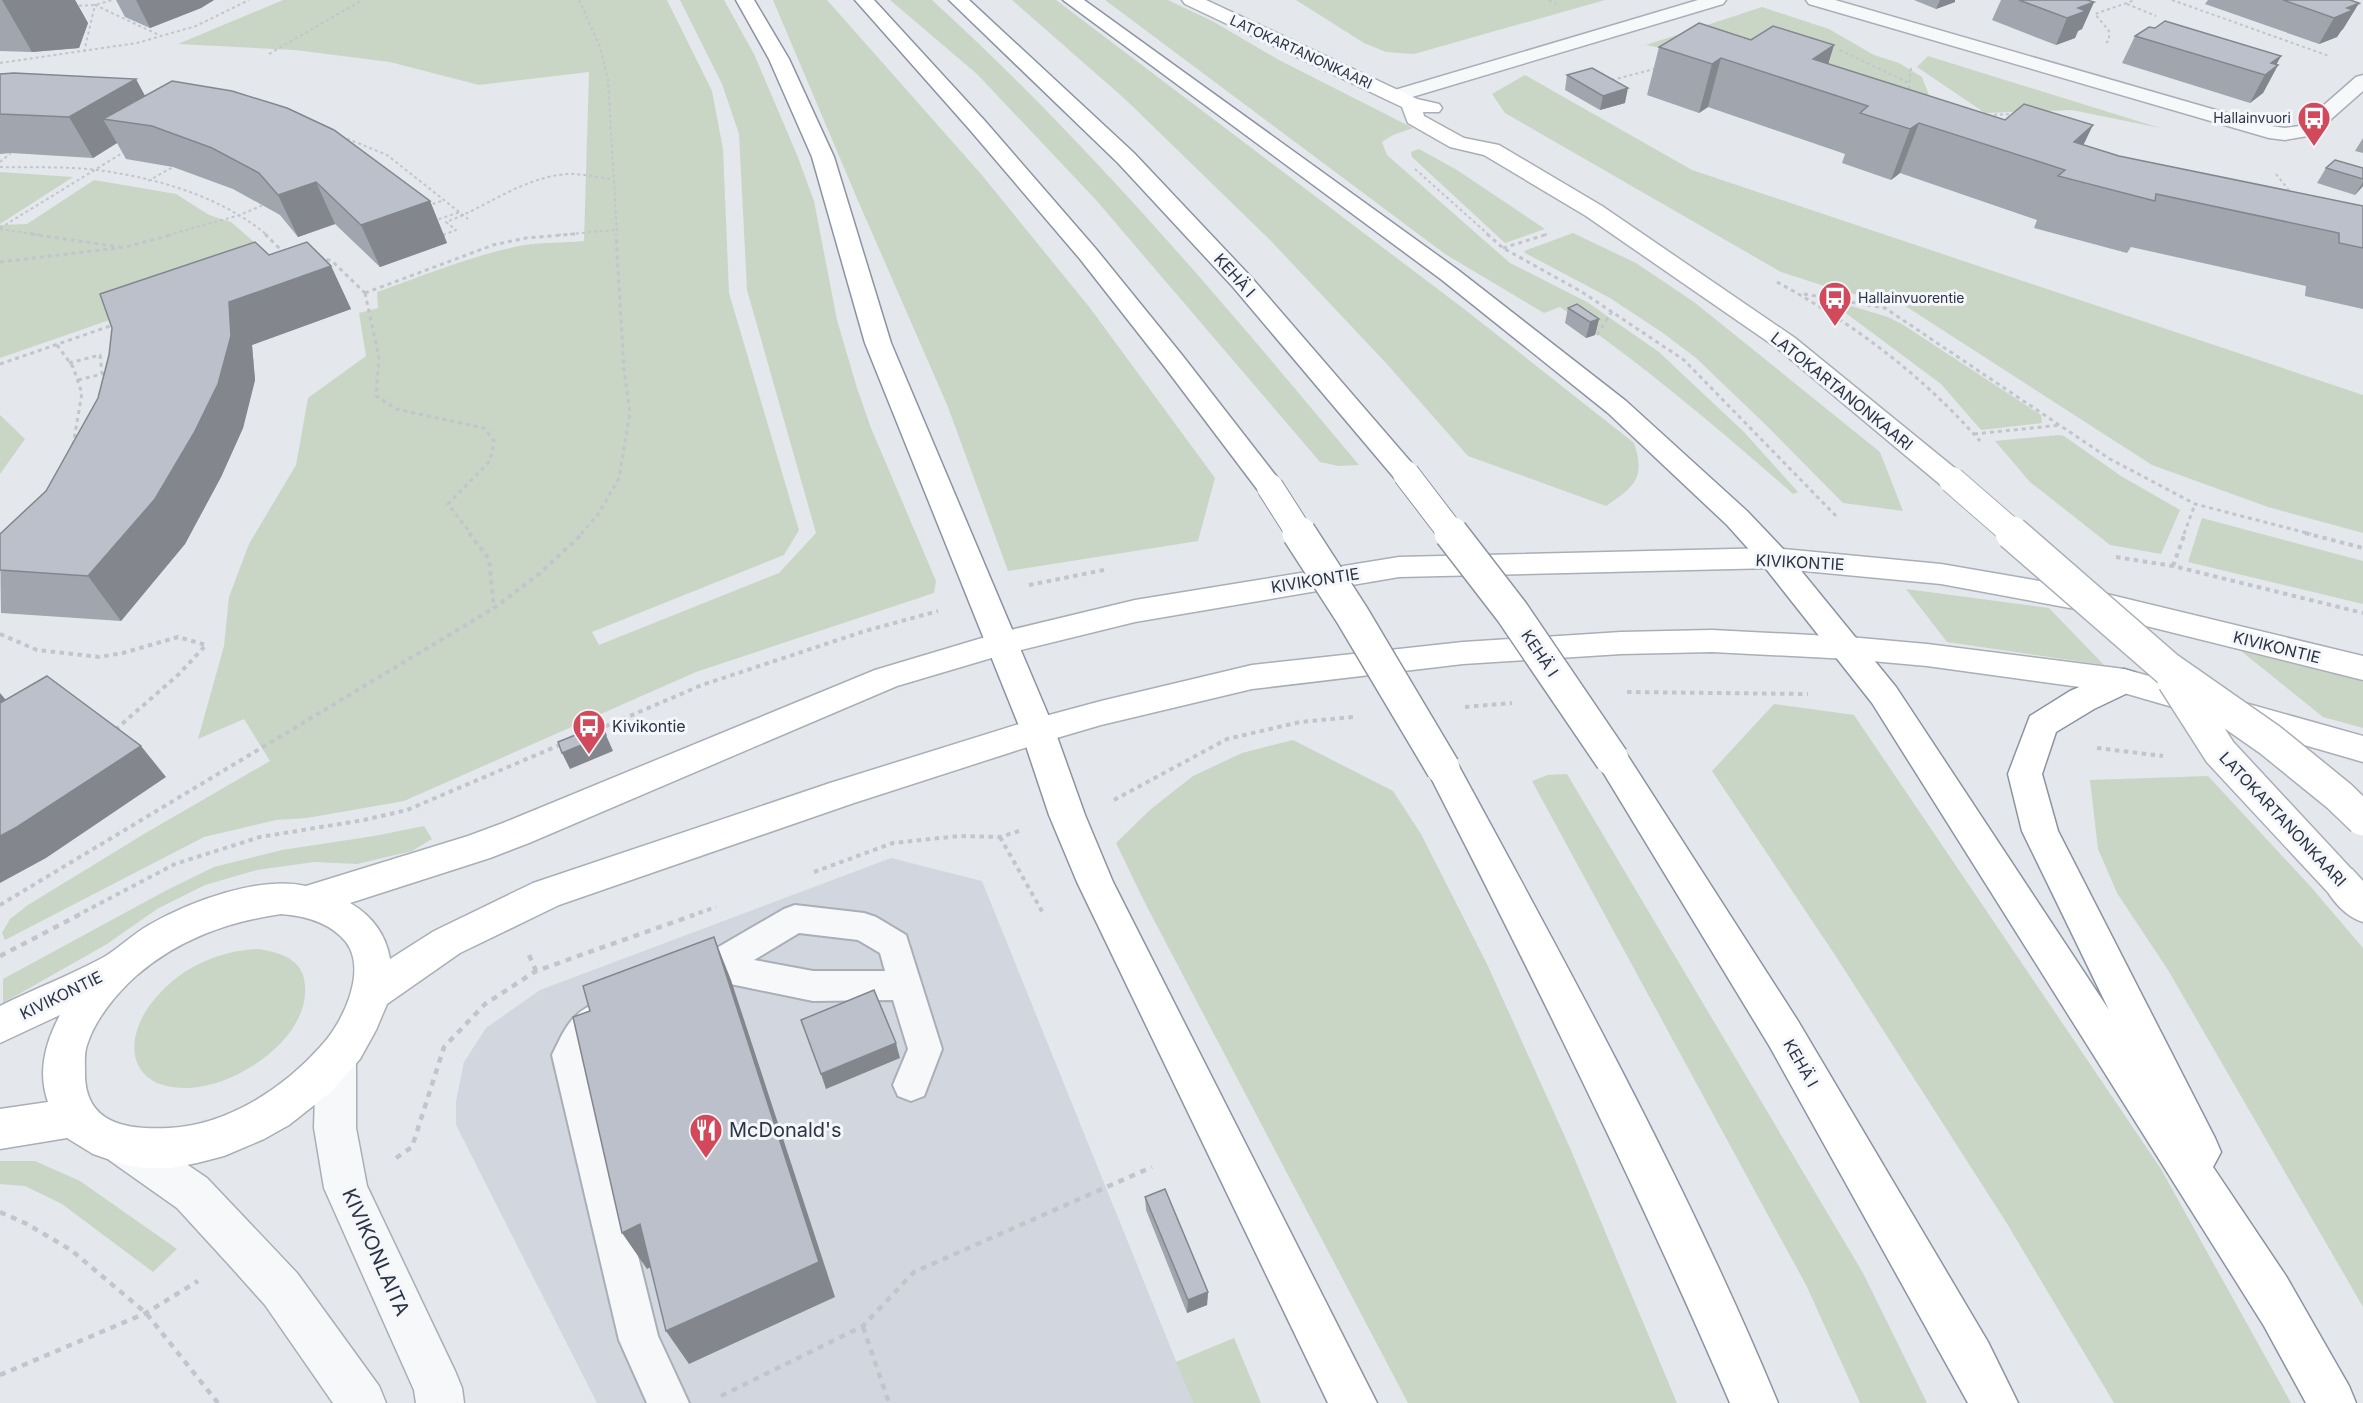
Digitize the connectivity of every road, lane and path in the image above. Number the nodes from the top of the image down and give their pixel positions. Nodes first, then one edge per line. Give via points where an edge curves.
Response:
1 (112, 0) edge
2 (249, 0) edge
3 (362, 0) edge
4 (579, 0) edge
5 (745, 0) edge
6 (864, 0) edge
7 (958, 0) edge
8 (1072, 0) edge
9 (1191, 0) edge
10 (1717, 0) edge
11 (1815, 0) edge
12 (2172, 0) edge
13 (2346, 0) edge
14 (2127, 4) dead end
15 (96, 5) junction
16 (2363, 5) edge
17 (64, 6) dead end
18 (2089, 12) edge
19 (2096, 14) edge
20 (2156, 16) dead end
21 (162, 36) junction
22 (84, 52) junction
23 (269, 54) dead end
24 (2336, 59) dead end
25 (0, 63) edge
26 (1664, 67) edge
27 (1612, 80) edge
28 (2363, 81) edge
29 (1403, 100) junction
30 (334, 133) edge
31 (1491, 150) junction
32 (126, 151) edge
33 (381, 152) junction
34 (11, 153) edge
35 (372, 156) edge
36 (0, 165) edge
37 (173, 167) edge
38 (1413, 167) dead end
39 (96, 170) junction
40 (2274, 171) dead end
41 (613, 178) junction
42 (148, 181) junction
43 (2294, 196) edge
44 (444, 200) junction
45 (263, 206) edge
46 (418, 210) edge
47 (460, 212) junction
48 (240, 215) junction
49 (466, 217) junction
50 (424, 225) edge
51 (0, 229) edge
52 (615, 230) junction
53 (1550, 233) dead end
54 (438, 237) dead end
55 (126, 248) junction
56 (1503, 248) junction
57 (287, 256) edge
58 (312, 258) edge
59 (0, 262) edge
60 (365, 293) junction
61 (1801, 294) dead end
62 (1612, 311) junction
63 (124, 321) edge
64 (1594, 340) dead end
65 (57, 345) junction
66 (69, 363) junction
67 (0, 364) edge
68 (114, 371) edge
69 (102, 374) junction
70 (78, 380) junction
71 (2062, 425) junction
72 (1974, 434) dead end
73 (83, 442) edge
74 (74, 444) junction
75 (72, 452) edge
76 (2195, 504) junction
77 (1837, 517) dead end
78 (2363, 548) edge
79 (1774, 558) junction
80 (2173, 566) dead end
81 (494, 608) junction
82 (924, 614) dead end
83 (0, 634) edge
84 (1002, 643) junction
85 (1848, 648) junction
86 (2167, 668) junction
87 (2363, 668) edge
88 (2124, 681) junction
89 (1625, 692) dead end
90 (1813, 694) dead end
91 (1521, 702) dead end
92 (1463, 707) dead end
93 (1358, 717) dead end
94 (1038, 732) junction
95 (587, 734) edge
96 (110, 735) edge
97 (566, 743) edge
98 (2363, 749) edge
99 (1120, 798) dead end
100 (2363, 819) edge
101 (959, 836) dead end
102 (308, 902) junction
103 (0, 905) edge
104 (2363, 907) edge
105 (1043, 913) dead end
106 (0, 956) edge
107 (123, 964) junction
108 (715, 966) junction
109 (536, 970) dead end
110 (906, 985) junction
111 (662, 988) edge
112 (371, 993) junction
113 (630, 1002) edge
114 (0, 1025) edge
115 (336, 1058) junction
116 (910, 1085) dead end
117 (74, 1117) junction
118 (0, 1130) edge
119 (124, 1146) junction
120 (412, 1147) dead end
121 (1152, 1167) dead end
122 (0, 1212) edge
123 (2280, 1310) junction
124 (146, 1313) junction
125 (863, 1326) junction
126 (0, 1375) edge
127 (717, 1398) dead end
128 (218, 1403) edge
129 (362, 1403) edge
130 (440, 1403) edge
131 (668, 1403) edge
132 (889, 1403) edge
133 (1353, 1403) edge
134 (1754, 1403) edge
135 (1994, 1403) edge
136 (2332, 1403) edge

1 - 15 path
2 - 21 path via 196,26
3 - 23 path
4 - 41 path via 600,47 608,80
5 - 84 main road via 779,59 824,157 878,342
6 - 134 main road, bridge via 980,127 1159,342 1270,487 1352,615 1443,768 1538,948 1711,1304
7 - 135 main road, KEHÄ I, bridge via 1126,158 1242,282 1406,474 1512,612 1612,759 1784,1034
8 - 79 main road via 1450,275 1617,407 1713,495
9 - 29 main road, LATOKARTANONKAARI
10 - 29 street
11 - 28 street via 2268,132 2306,131
12 - 24 path
13 - 16 path
14 - 20 path
15 - 17 path
15 - 21 path
15 - 22 path
18 - 19 path
21 - 22 path
22 - 25 path
26 - 27 path
29 - 31 main road, LATOKARTANONKAARI via 1415,119 1437,132 1457,143
29 - 31 main road, LATOKARTANONKAARI via 1442,110 1485,133
30 - 33 path
31 - 86 main road, LATOKARTANONKAARI, bridge via 1594,211 1786,343 1952,480
32 - 39 path
33 - 35 path
33 - 44 path
34 - 36 path
36 - 39 path
37 - 42 path
38 - 56 path
39 - 42 path
39 - 51 path
40 - 43 path
41 - 49 path via 569,174 543,179 481,204
41 - 52 path
42 - 48 path via 182,188
44 - 46 path
44 - 47 path
45 - 48 path
47 - 49 path
47 - 50 path
48 - 55 path
48 - 57 path
49 - 54 path via 446,222 456,230
51 - 55 path
52 - 60 path via 493,245
52 - 81 path via 630,412 619,478 599,513 575,542
53 - 56 path
55 - 59 path
56 - 62 path
58 - 60 path via 332,261
60 - 81 path via 380,358 376,396 396,409 484,428 494,441 490,461 448,504 489,559
61 - 71 path via 1886,308
62 - 64 path
62 - 77 path via 1684,360
63 - 65 path
65 - 66 path
65 - 67 path
66 - 69 path via 100,355
66 - 70 path
68 - 69 path
69 - 70 path
70 - 74 path via 82,393
71 - 72 path
71 - 76 path via 2109,459
73 - 74 path
74 - 75 path
76 - 78 path
76 - 80 path
79 - 84 main road, KIVIKONTIE via 1399,567 1156,607
79 - 85 main road
79 - 87 main road, KIVIKONTIE via 1941,574 2086,600
81 - 103 path
82 - 95 path via 702,685
83 - 96 path via 37,650 99,657 177,637 206,645
84 - 94 main road
84 - 102 main road, KIVIKONTIE via 886,678 477,848
85 - 88 main road
85 - 94 main road via 1712,641 1463,653 1252,677
85 - 123 main road via 1919,748
86 - 100 main road, LATOKARTANONKAARI, bridge via 2270,740
86 - 104 main road, LATOKARTANONKAARI, bridge via 2220,752
88 - 98 main road
88 - 123 main road via 2082,700 2042,725 2025,774 2040,831
89 - 90 path
91 - 92 path
93 - 99 path via 1300,722 1227,739
94 - 112 main road via 842,793 546,894 447,942
94 - 133 main road via 1095,882
97 - 106 path via 407,810 260,837 175,864
101 - 105 path via 1000,837
102 - 107 main road via 281,899 242,903 201,916 159,937
102 - 112 main road via 339,915 364,936 373,962
107 - 114 main road, KIVIKONTIE
107 - 117 main road via 88,1003 67,1044 62,1083
108 - 110 lane via 813,986
108 - 110 lane via 795,920 806,921 864,927 894,945
108 - 111 lane
109 - 120 path via 485,1004 444,1047
110 - 116 lane via 925,1049
112 - 115 main road via 352,1036
113 - 131 lane via 609,1011 581,1032 570,1055 639,1340
115 - 119 main road via 274,1112 237,1130 197,1143 160,1149
115 - 130 street, KIVIKONLAITA via 334,1128 346,1188 438,1388
117 - 118 main road
117 - 119 main road via 96,1135
119 - 129 street via 192,1193 247,1251 281,1289
121 - 125 path via 914,1272
122 - 124 path via 71,1250
123 - 136 main road
124 - 126 path
124 - 128 path
125 - 127 path
125 - 132 path

